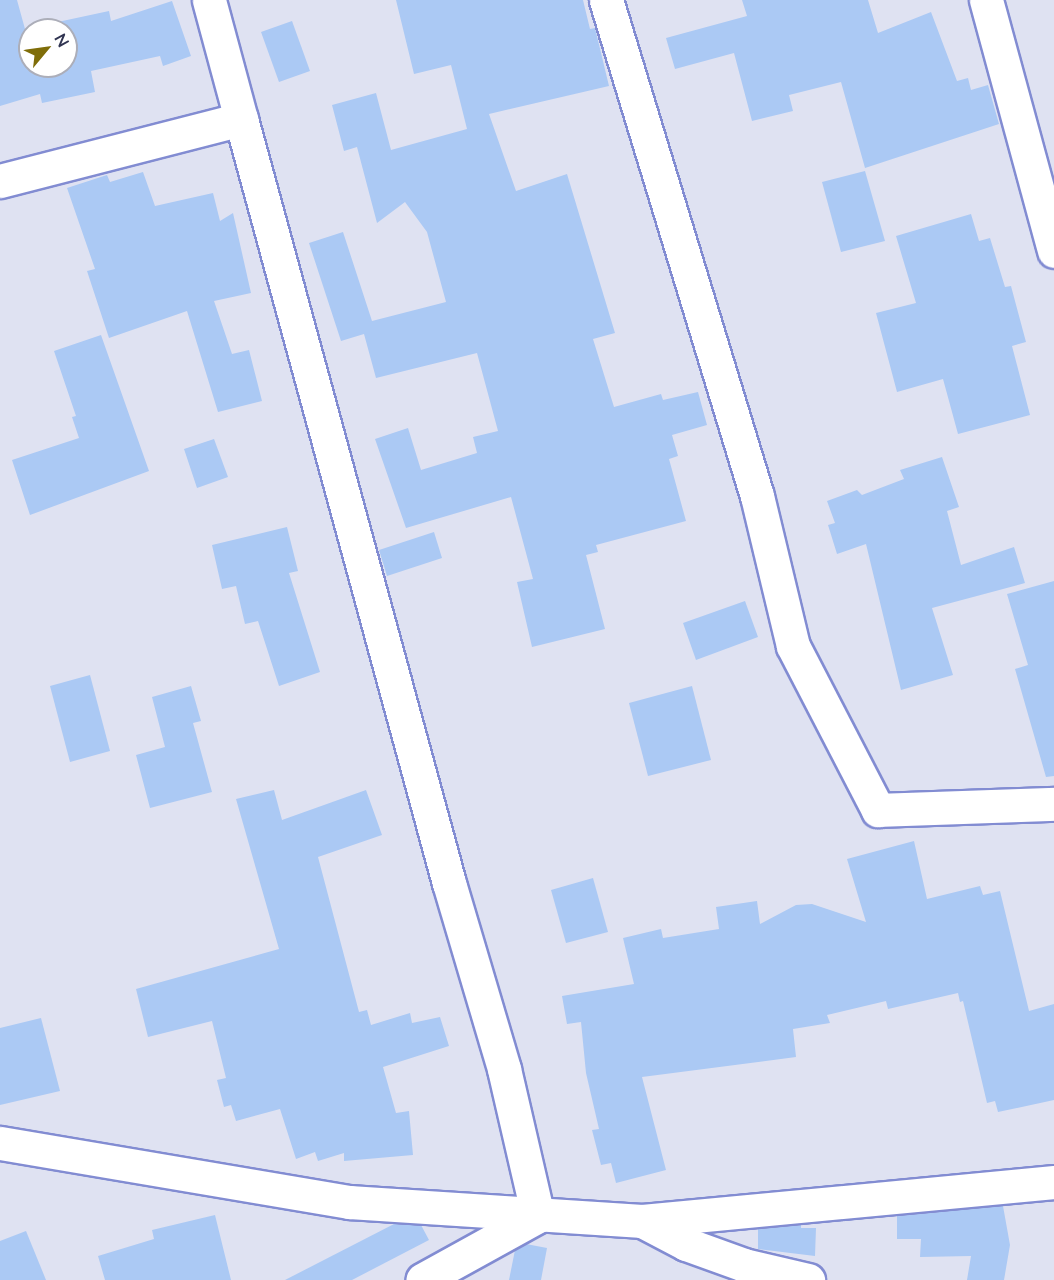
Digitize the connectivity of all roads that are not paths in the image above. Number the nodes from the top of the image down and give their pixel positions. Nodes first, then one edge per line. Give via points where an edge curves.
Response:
1 (209, 0) edge
2 (606, 0) edge
3 (986, 0) edge
4 (241, 119) junction
5 (0, 181) edge
6 (1054, 251) edge
7 (1054, 804) edge
8 (0, 1143) edge
9 (1054, 1182) edge
10 (538, 1216) junction
11 (642, 1221) junction
12 (422, 1280) edge
13 (808, 1280) edge

1 - 4 street
2 - 7 street via 757,496 794,646 879,810
3 - 6 street
4 - 5 street
4 - 10 street via 449,884 504,1069
8 - 10 street via 349,1202
9 - 11 street
10 - 11 street
10 - 12 street
11 - 13 street via 686,1244 744,1265

